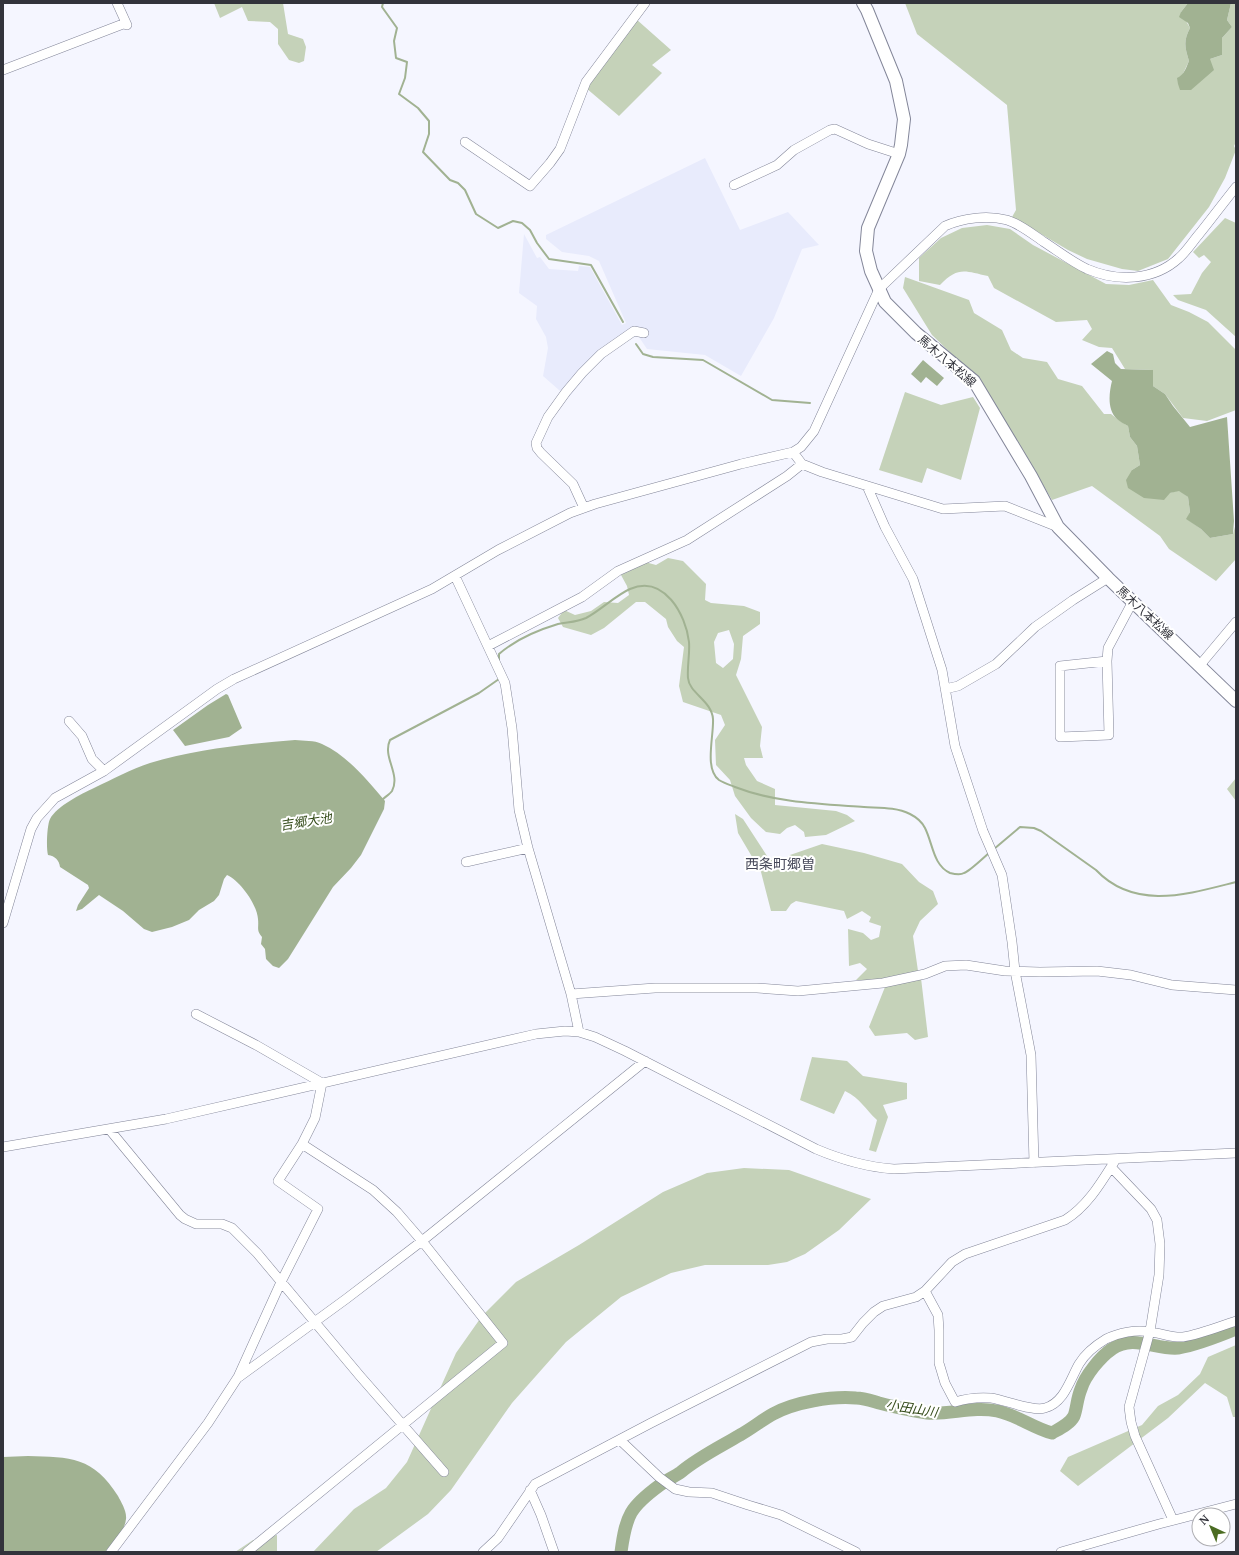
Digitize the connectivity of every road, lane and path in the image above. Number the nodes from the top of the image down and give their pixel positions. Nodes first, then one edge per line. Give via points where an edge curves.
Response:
1 (117, 3) edge
2 (645, 3) edge
3 (863, 3) edge
4 (3, 70) edge
5 (465, 142) dead end
6 (899, 154) junction
7 (734, 185) dead end
8 (1236, 187) edge
9 (879, 289) junction
10 (644, 333) dead end
11 (793, 452) junction
12 (802, 464) junction
13 (867, 486) junction
14 (584, 508) junction
15 (1058, 527) junction
16 (455, 576) junction
17 (1108, 578) junction
18 (1132, 601) junction
19 (1236, 622) edge
20 (488, 646) junction
21 (1106, 661) junction
22 (1200, 666) junction
23 (946, 689) junction
24 (1236, 701) edge
25 (69, 721) dead end
26 (104, 771) junction
27 (528, 848) junction
28 (466, 862) dead end
29 (3, 924) edge
30 (1015, 971) junction
31 (1236, 990) edge
32 (570, 994) junction
33 (196, 1014) dead end
34 (579, 1032) junction
35 (645, 1062) junction
36 (322, 1083) junction
37 (109, 1129) junction
38 (302, 1144) junction
39 (3, 1147) edge
40 (1236, 1153) edge
41 (1034, 1163) junction
42 (1113, 1163) junction
43 (422, 1241) junction
44 (281, 1282) junction
45 (925, 1291) junction
46 (1236, 1321) edge
47 (314, 1322) junction
48 (1150, 1332) junction
49 (238, 1377) junction
50 (402, 1425) junction
51 (620, 1440) junction
52 (444, 1472) dead end
53 (530, 1490) junction
54 (1236, 1504) edge
55 (1173, 1520) junction
56 (111, 1552) edge
57 (247, 1552) edge
58 (483, 1552) edge
59 (554, 1552) edge
60 (856, 1552) edge
61 (1061, 1552) edge

1 - 4 street via 127,25 123,24
2 - 5 street via 586,82 560,149 530,186
3 - 6 main road, 馬木八本松線 via 896,81 904,119
6 - 7 street via 835,129 794,150 777,165
6 - 9 main road, 馬木八本松線 via 868,228 866,251 870,272
8 - 9 street via 1179,258 1150,275 1123,278 1087,269 1022,227 1006,220 988,217 956,221 945,226
9 - 11 street via 814,431
9 - 15 main road, 馬木八本松線 via 885,302 916,333 974,382 1031,476
10 - 14 street via 634,331 592,363 548,417 536,443 541,453 573,484
11 - 12 street
11 - 14 street
12 - 13 street
12 - 20 street via 687,540 618,571 582,597
13 - 15 street via 943,509 1005,506
13 - 23 street via 885,527 913,579
14 - 16 street via 527,534
15 - 17 main road, 馬木八本松線
16 - 20 street
16 - 26 street via 401,604 234,679
17 - 18 main road, 馬木八本松線
17 - 23 street via 1035,627 996,664 958,686
18 - 21 street via 1108,648
18 - 22 main road, 馬木八本松線
19 - 22 street
20 - 27 street via 505,683 512,728 519,810
21 - 21 street via 1060,666 1060,737 1109,735
22 - 24 main road, 馬木八本松線
23 - 30 street via 955,746 1002,875
25 - 26 street via 82,736 92,759
26 - 29 street via 55,798 37,818 31,829
27 - 28 street
27 - 32 street
30 - 31 street via 1097,972 1131,975 1172,985
30 - 32 street via 966,965 945,966 925,974 883,983 798,991 757,988 655,988
30 - 41 street via 1031,1055
32 - 34 street
33 - 36 street
34 - 35 street via 595,1037
34 - 36 street via 536,1034
35 - 41 street via 842,1160 874,1168 894,1169
35 - 43 street
36 - 37 street
36 - 38 street via 315,1118
37 - 39 street
37 - 44 street via 180,1215 196,1224 222,1224 232,1228
38 - 43 street via 373,1190 397,1212
38 - 44 street via 278,1181 318,1209
40 - 42 street
41 - 42 street
42 - 45 street via 1088,1201 1073,1215 965,1254 952,1262
42 - 48 street via 1157,1220 1160,1244 1159,1275
43 - 47 street
43 - 50 street via 503,1343
44 - 47 street
44 - 49 street
45 - 48 street via 938,1316 939,1363 945,1383 955,1402 971,1398 992,1398 1034,1409 1044,1409 1065,1392 1089,1352 1119,1334
45 - 51 street via 916,1297 883,1306 863,1323 852,1337 811,1342
46 - 48 street via 1186,1336 1173,1337
47 - 49 street
47 - 50 street
48 - 55 street via 1129,1407 1135,1436
49 - 56 street via 208,1423
50 - 52 street
50 - 57 street
51 - 53 street via 560,1470
51 - 60 street via 675,1489 712,1493 781,1515
53 - 58 street via 498,1538
53 - 59 street
54 - 55 street
55 - 61 street

